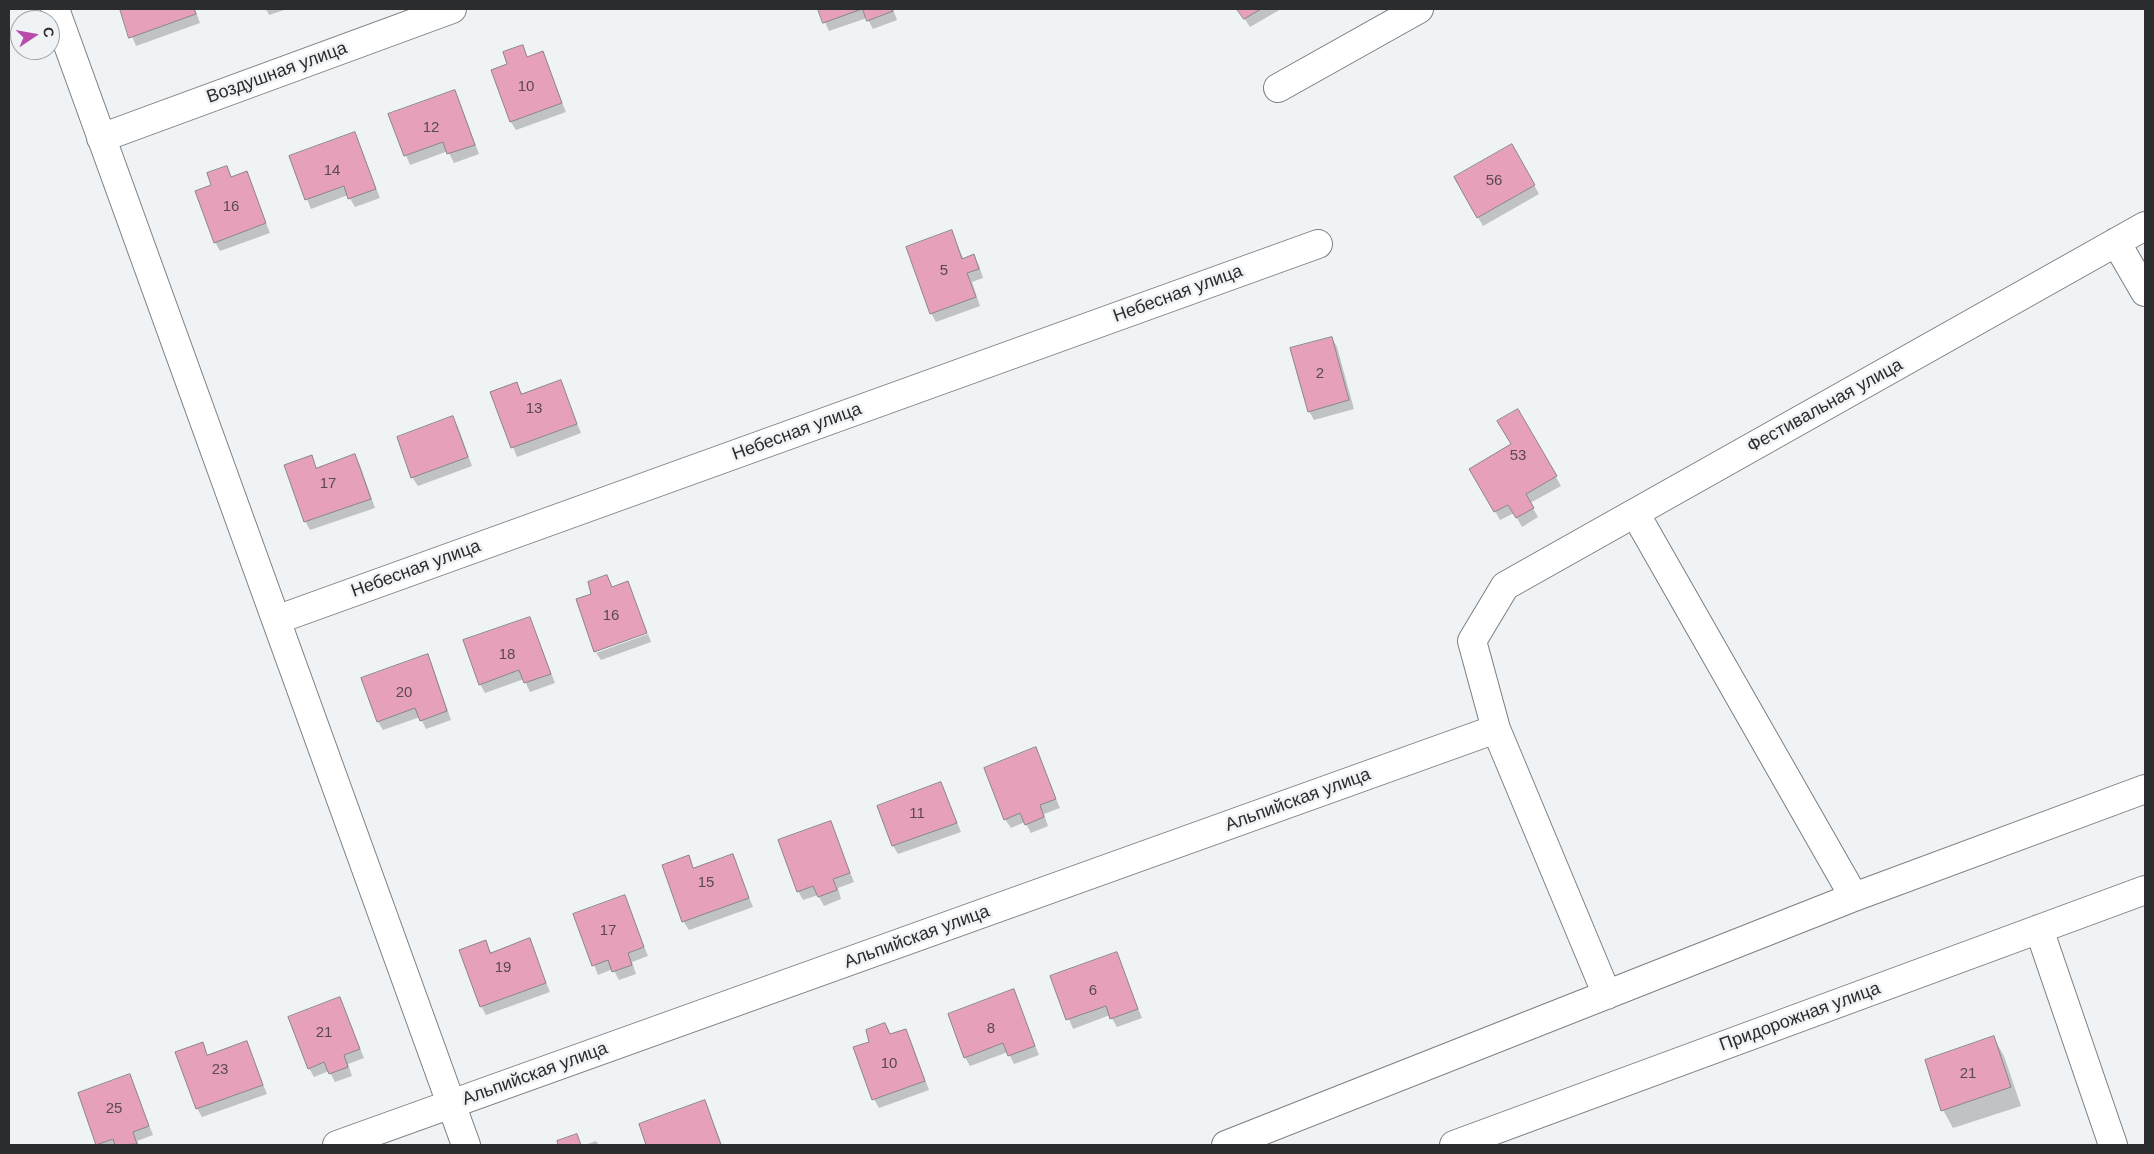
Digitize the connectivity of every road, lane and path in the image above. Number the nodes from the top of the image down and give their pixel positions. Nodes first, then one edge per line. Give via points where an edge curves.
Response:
1 (55, 9) edge
2 (452, 9) edge
3 (1419, 9) edge
4 (1278, 88) dead end
5 (101, 138) junction
6 (2145, 226) edge
7 (2116, 242) junction
8 (1318, 244) dead end
9 (2145, 292) edge
10 (1635, 513) junction
11 (276, 620) junction
12 (1496, 729) junction
13 (2145, 789) edge
14 (2145, 890) edge
15 (1854, 897) junction
16 (2039, 929) junction
17 (1607, 995) junction
18 (451, 1104) junction
19 (337, 1145) edge
20 (466, 1145) edge
21 (1226, 1145) edge
22 (1454, 1145) edge
23 (2113, 1145) edge

1 - 5 street
2 - 5 street, Воздушная улица
3 - 4 street
5 - 11 street
6 - 7 street, Фестивальная улица
7 - 9 street
7 - 10 street, Фестивальная улица
8 - 11 street, Небесная улица
10 - 12 street, Фестивальная улица via 1505,586 1472,641
10 - 15 street
11 - 18 street
12 - 17 street
12 - 18 street, Альпийская улица
13 - 15 street
14 - 16 street, Придорожная улица
15 - 17 street
16 - 22 street, Придорожная улица
16 - 23 street
17 - 21 street
18 - 19 street, Альпийская улица
18 - 20 street

